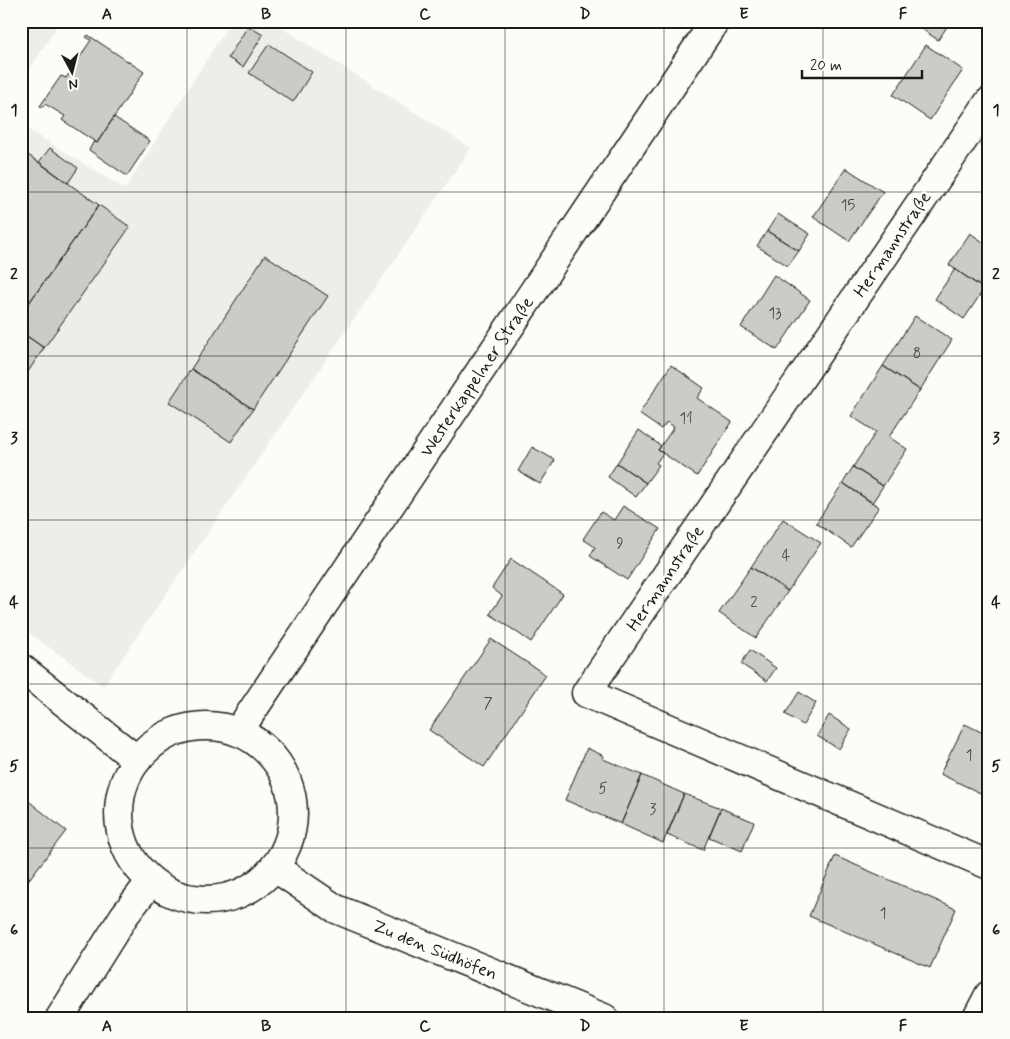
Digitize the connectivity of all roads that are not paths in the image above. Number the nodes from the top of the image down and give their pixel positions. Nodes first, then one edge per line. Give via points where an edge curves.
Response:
1 (715, 21) edge
2 (989, 102) edge
3 (21, 668) edge
4 (238, 732) junction
5 (137, 760) junction
6 (989, 865) edge
7 (274, 868) junction
8 (151, 881) junction
9 (989, 995) edge
10 (60, 1018) edge
11 (604, 1018) edge
12 (977, 1018) edge

1 - 4 street, Westerkappelner Straße
2 - 6 street, Hermannstraße via 586,694
3 - 5 street
4 - 5 street via 211,726 183,729 157,741
4 - 7 street via 261,746 279,766 290,791 293,818 288,844
5 - 8 street via 124,782 118,808 121,834 131,858
7 - 8 street via 253,887 227,898 199,900 171,894
7 - 11 street, Zu den Südhöfen via 336,909
8 - 10 street via 124,916
9 - 12 street

